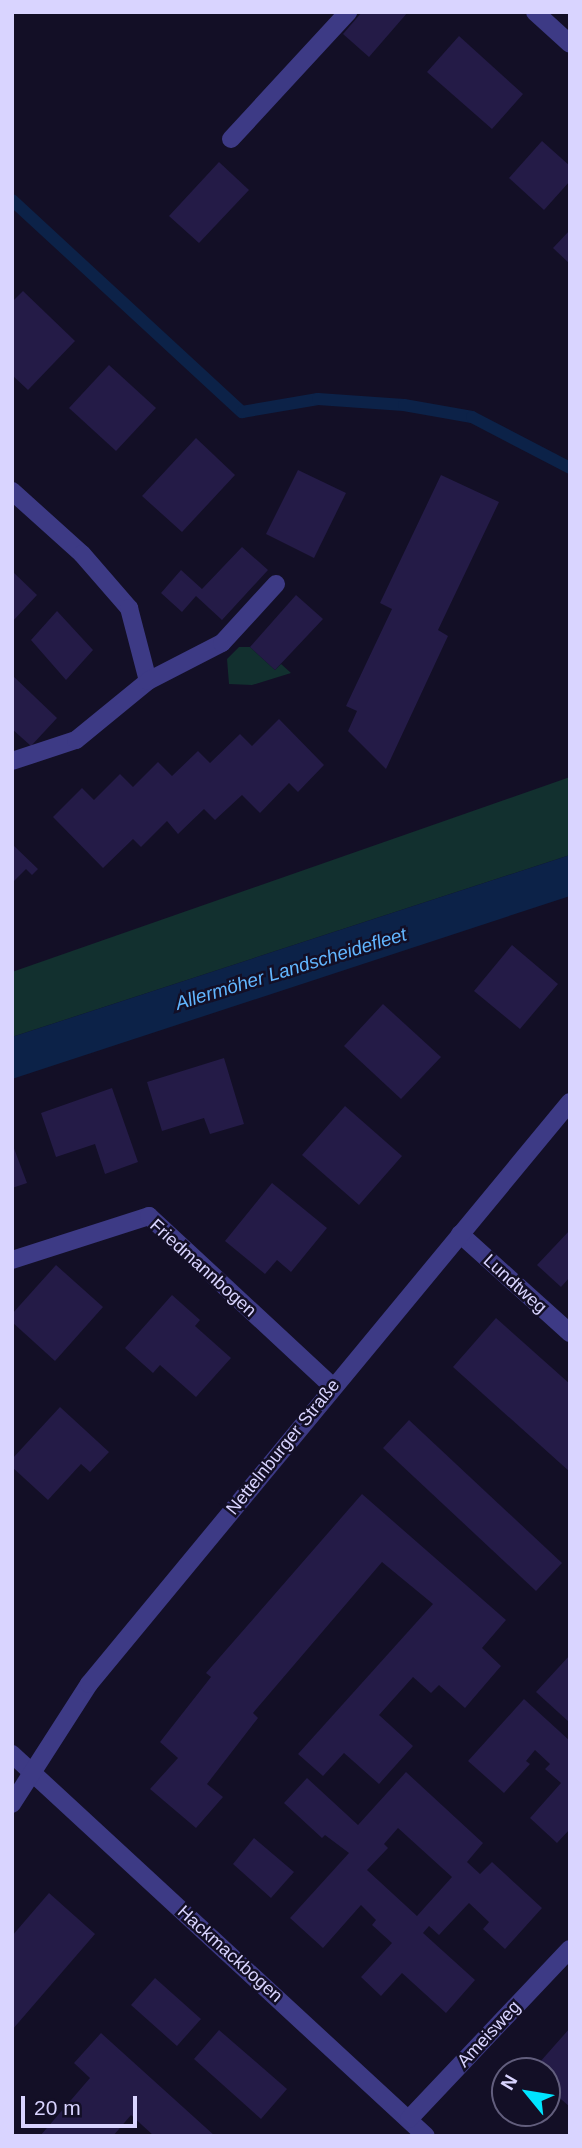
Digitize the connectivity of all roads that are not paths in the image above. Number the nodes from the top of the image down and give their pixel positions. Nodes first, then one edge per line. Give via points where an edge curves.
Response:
1 (348, 12) edge
2 (535, 12) edge
3 (570, 44) edge
4 (232, 139) dead end
5 (12, 491) edge
6 (276, 584) dead end
7 (148, 681) junction
8 (12, 761) edge
9 (570, 1102) edge
10 (460, 1234) junction
11 (12, 1260) edge
12 (570, 1333) edge
13 (333, 1387) junction
14 (12, 1754) edge
15 (33, 1774) junction
16 (12, 1804) edge
17 (570, 1949) edge
18 (409, 2119) junction
19 (426, 2136) edge

1 - 4 street
2 - 3 street
5 - 7 street via 82,554 129,608
6 - 7 street via 222,643
7 - 8 street via 76,740
9 - 10 street, Nettelnburger Straße
10 - 12 street, Lundtweg
10 - 13 street, Nettelnburger Straße
11 - 13 street, Friedmannbogen via 149,1216
13 - 15 street, Nettelnburger Straße via 89,1684
14 - 15 street, Hackmackbogen
15 - 16 street, Nettelnburger Straße
15 - 18 street, Hackmackbogen
17 - 18 street, Ameisweg
18 - 19 street, Hackmackbogen

